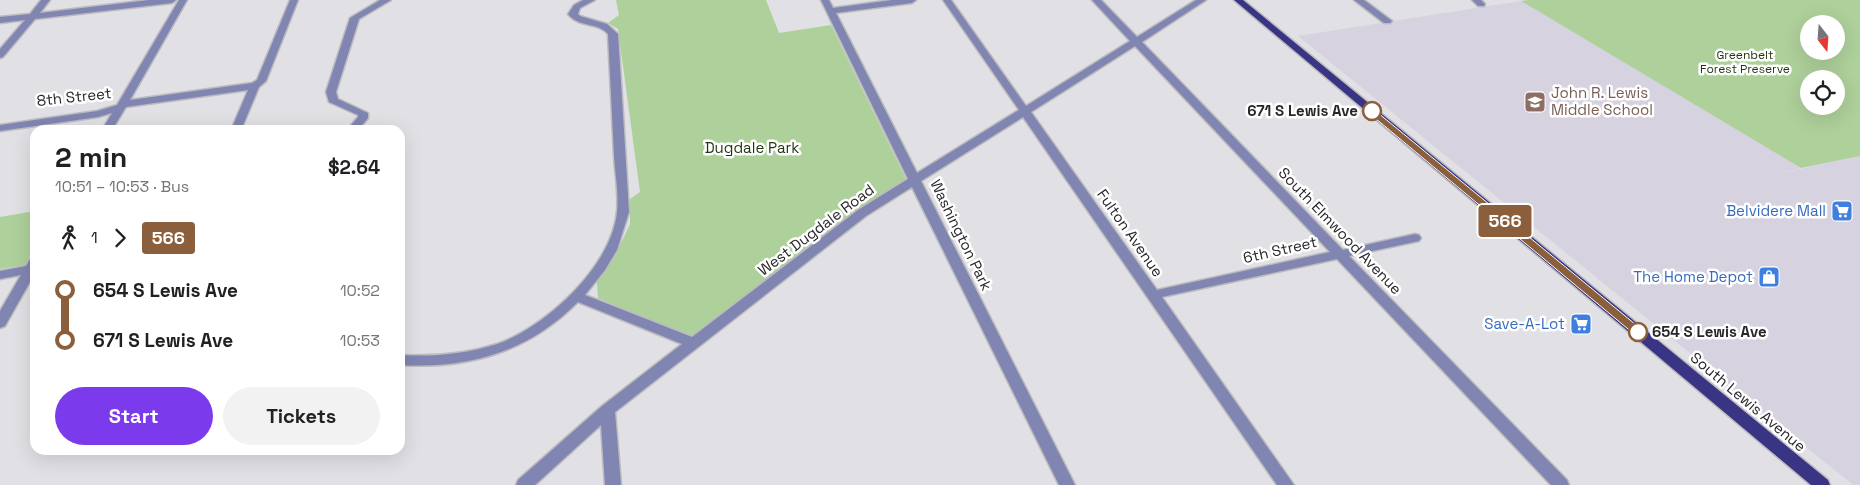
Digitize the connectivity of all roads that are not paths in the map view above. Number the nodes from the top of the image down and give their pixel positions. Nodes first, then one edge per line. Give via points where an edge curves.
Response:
1 (46, 0) edge
2 (172, 0) edge
3 (184, 0) edge
4 (294, 0) edge
5 (387, 0) edge
6 (591, 0) edge
7 (912, 0) edge
8 (947, 0) edge
9 (1096, 0) edge
10 (1202, 0) edge
11 (1238, 0) edge
12 (1358, 0) edge
13 (828, 5) edge
14 (33, 16) junction
15 (0, 20) edge
16 (1387, 21) dead end
17 (1136, 42) junction
18 (0, 55) edge
19 (255, 86) junction
20 (121, 106) junction
21 (1024, 111) junction
22 (0, 120) edge
23 (109, 125) edge
24 (238, 125) edge
25 (357, 125) edge
26 (0, 128) edge
27 (915, 180) junction
28 (1415, 238) dead end
29 (1339, 254) junction
30 (30, 267) edge
31 (30, 271) edge
32 (0, 274) edge
33 (575, 296) junction
34 (1153, 296) junction
35 (0, 323) edge
36 (693, 343) junction
37 (405, 360) edge
38 (607, 410) junction
39 (524, 485) edge
40 (613, 485) edge
41 (1067, 485) edge
42 (1286, 485) edge
43 (1561, 485) edge
44 (1822, 485) edge

1 - 14 street
2 - 14 street
3 - 20 street
4 - 19 street
5 - 25 street via 355,18 331,92 333,100 341,106 362,113 363,118
6 - 33 street via 579,4 573,14 580,21 610,28 613,34 624,212 608,257
7 - 13 street
8 - 21 street, Fulton Avenue
9 - 17 street, South Elmwood Avenue
10 - 17 street, West Dugdale Road
11 - 44 main road, South Lewis Avenue
12 - 16 street
13 - 27 street, Washington Park
14 - 15 street
14 - 18 street
17 - 21 street, West Dugdale Road
17 - 29 street, South Elmwood Avenue
19 - 20 street, 8th Street
19 - 24 street
20 - 22 street, 8th Street
20 - 23 street
20 - 26 street, 8th Street via 98,114
21 - 27 street, West Dugdale Road
21 - 34 street, Fulton Avenue
27 - 36 street, West Dugdale Road via 862,212
27 - 41 street, Washington Park
28 - 29 street, 6th Street
29 - 34 street, 6th Street
29 - 43 street, South Elmwood Avenue
30 - 32 street
31 - 35 street
33 - 36 street
33 - 37 street via 537,328 491,351 425,361
34 - 42 street, Fulton Avenue
36 - 38 street, West Dugdale Road
38 - 39 street, West Dugdale Road
38 - 40 street

